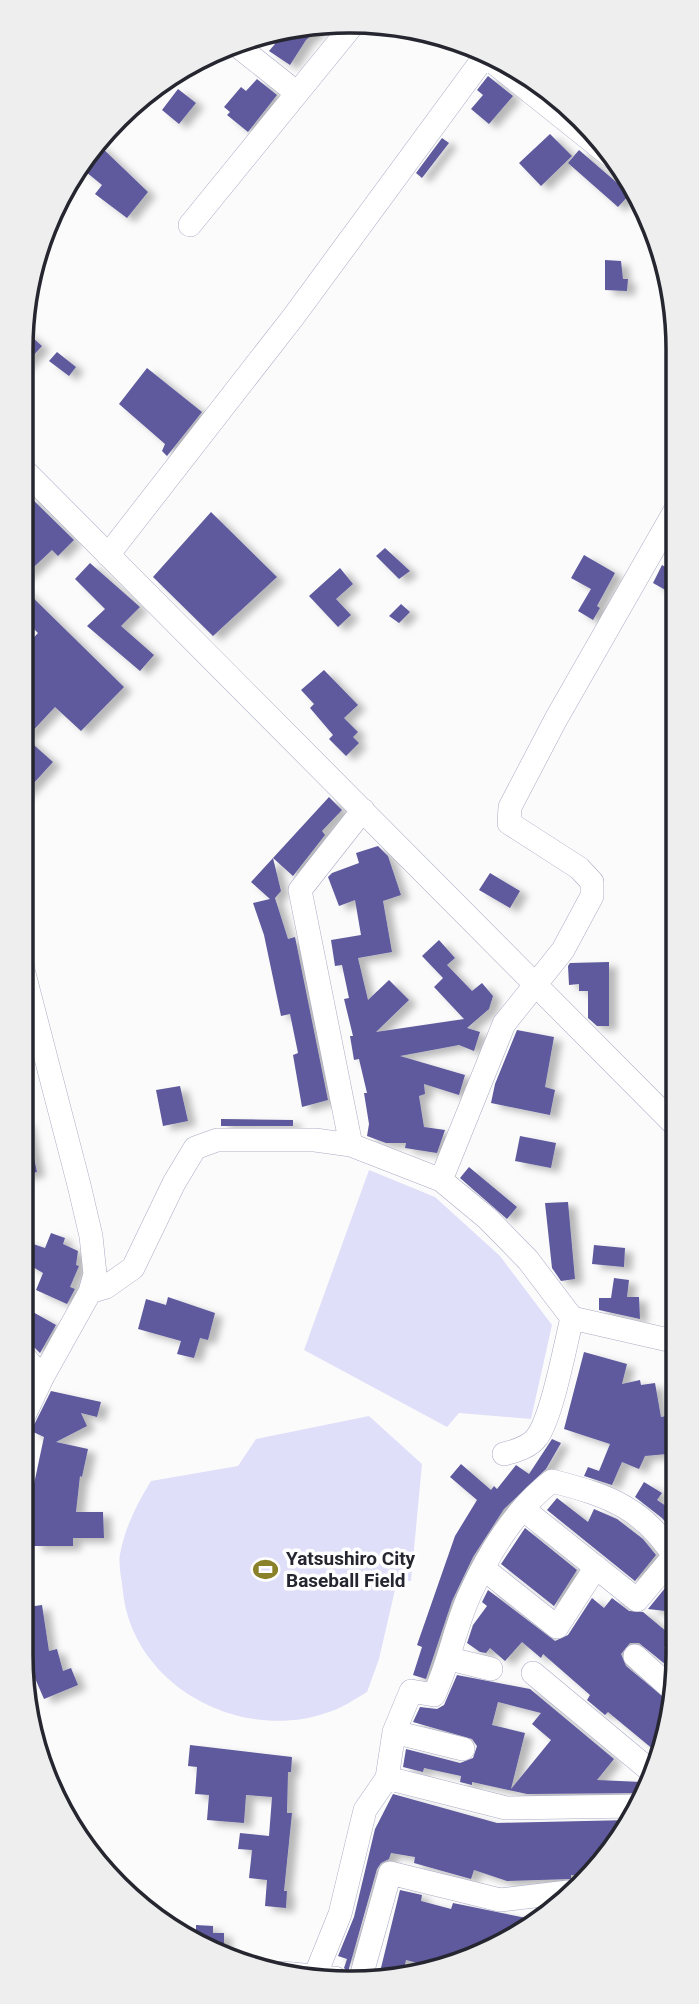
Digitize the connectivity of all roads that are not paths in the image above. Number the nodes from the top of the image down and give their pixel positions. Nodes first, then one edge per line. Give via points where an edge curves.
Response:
1 (346, 33) edge
2 (244, 51) edge
3 (476, 60) edge
4 (518, 83) edge
5 (297, 93) junction
6 (574, 127) edge
7 (190, 225) dead end
8 (33, 479) edge
9 (666, 526) edge
10 (108, 555) junction
11 (363, 810) junction
12 (537, 987) junction
13 (33, 1031) edge
14 (666, 1116) edge
15 (351, 1145) junction
16 (441, 1180) junction
17 (90, 1292) junction
18 (572, 1318) junction
19 (666, 1339) edge
20 (33, 1368) edge
21 (41, 1378) junction
22 (33, 1396) edge
23 (504, 1454) dead end
24 (523, 1510) junction
25 (666, 1543) edge
26 (596, 1567) junction
27 (484, 1569) junction
28 (666, 1570) edge
29 (635, 1656) dead end
30 (450, 1659) junction
31 (491, 1669) dead end
32 (533, 1673) dead end
33 (664, 1682) edge
34 (394, 1732) junction
35 (463, 1749) dead end
36 (645, 1766) edge
37 (387, 1778) junction
38 (627, 1806) edge
39 (556, 1893) edge
40 (500, 1900) junction
41 (536, 1909) edge
42 (327, 1970) edge
43 (363, 1970) edge

1 - 5 street
2 - 5 street
3 - 10 street via 294,316
4 - 6 street
5 - 7 street
8 - 10 street
9 - 12 street via 510,807 509,822 592,882 592,896
10 - 11 street
11 - 12 street
11 - 15 street via 300,890
12 - 14 street
12 - 16 street via 504,1024
13 - 17 street via 91,1236 95,1274
15 - 16 street
15 - 17 street via 275,1138 201,1144 190,1153 133,1268
16 - 18 street via 528,1260
17 - 21 street
18 - 19 street
18 - 23 street via 547,1420 536,1439
20 - 21 street
21 - 22 street
24 - 25 street via 535,1493 552,1481 619,1502
24 - 26 street
24 - 27 street
26 - 27 street via 557,1627
26 - 28 street via 637,1600
27 - 30 street via 469,1595
29 - 33 street
30 - 31 street
30 - 34 street via 434,1695 411,1691
32 - 36 street
34 - 35 street
34 - 37 street
37 - 38 street via 506,1808
37 - 42 street via 365,1810
39 - 40 street
40 - 41 street
40 - 43 street via 390,1872

